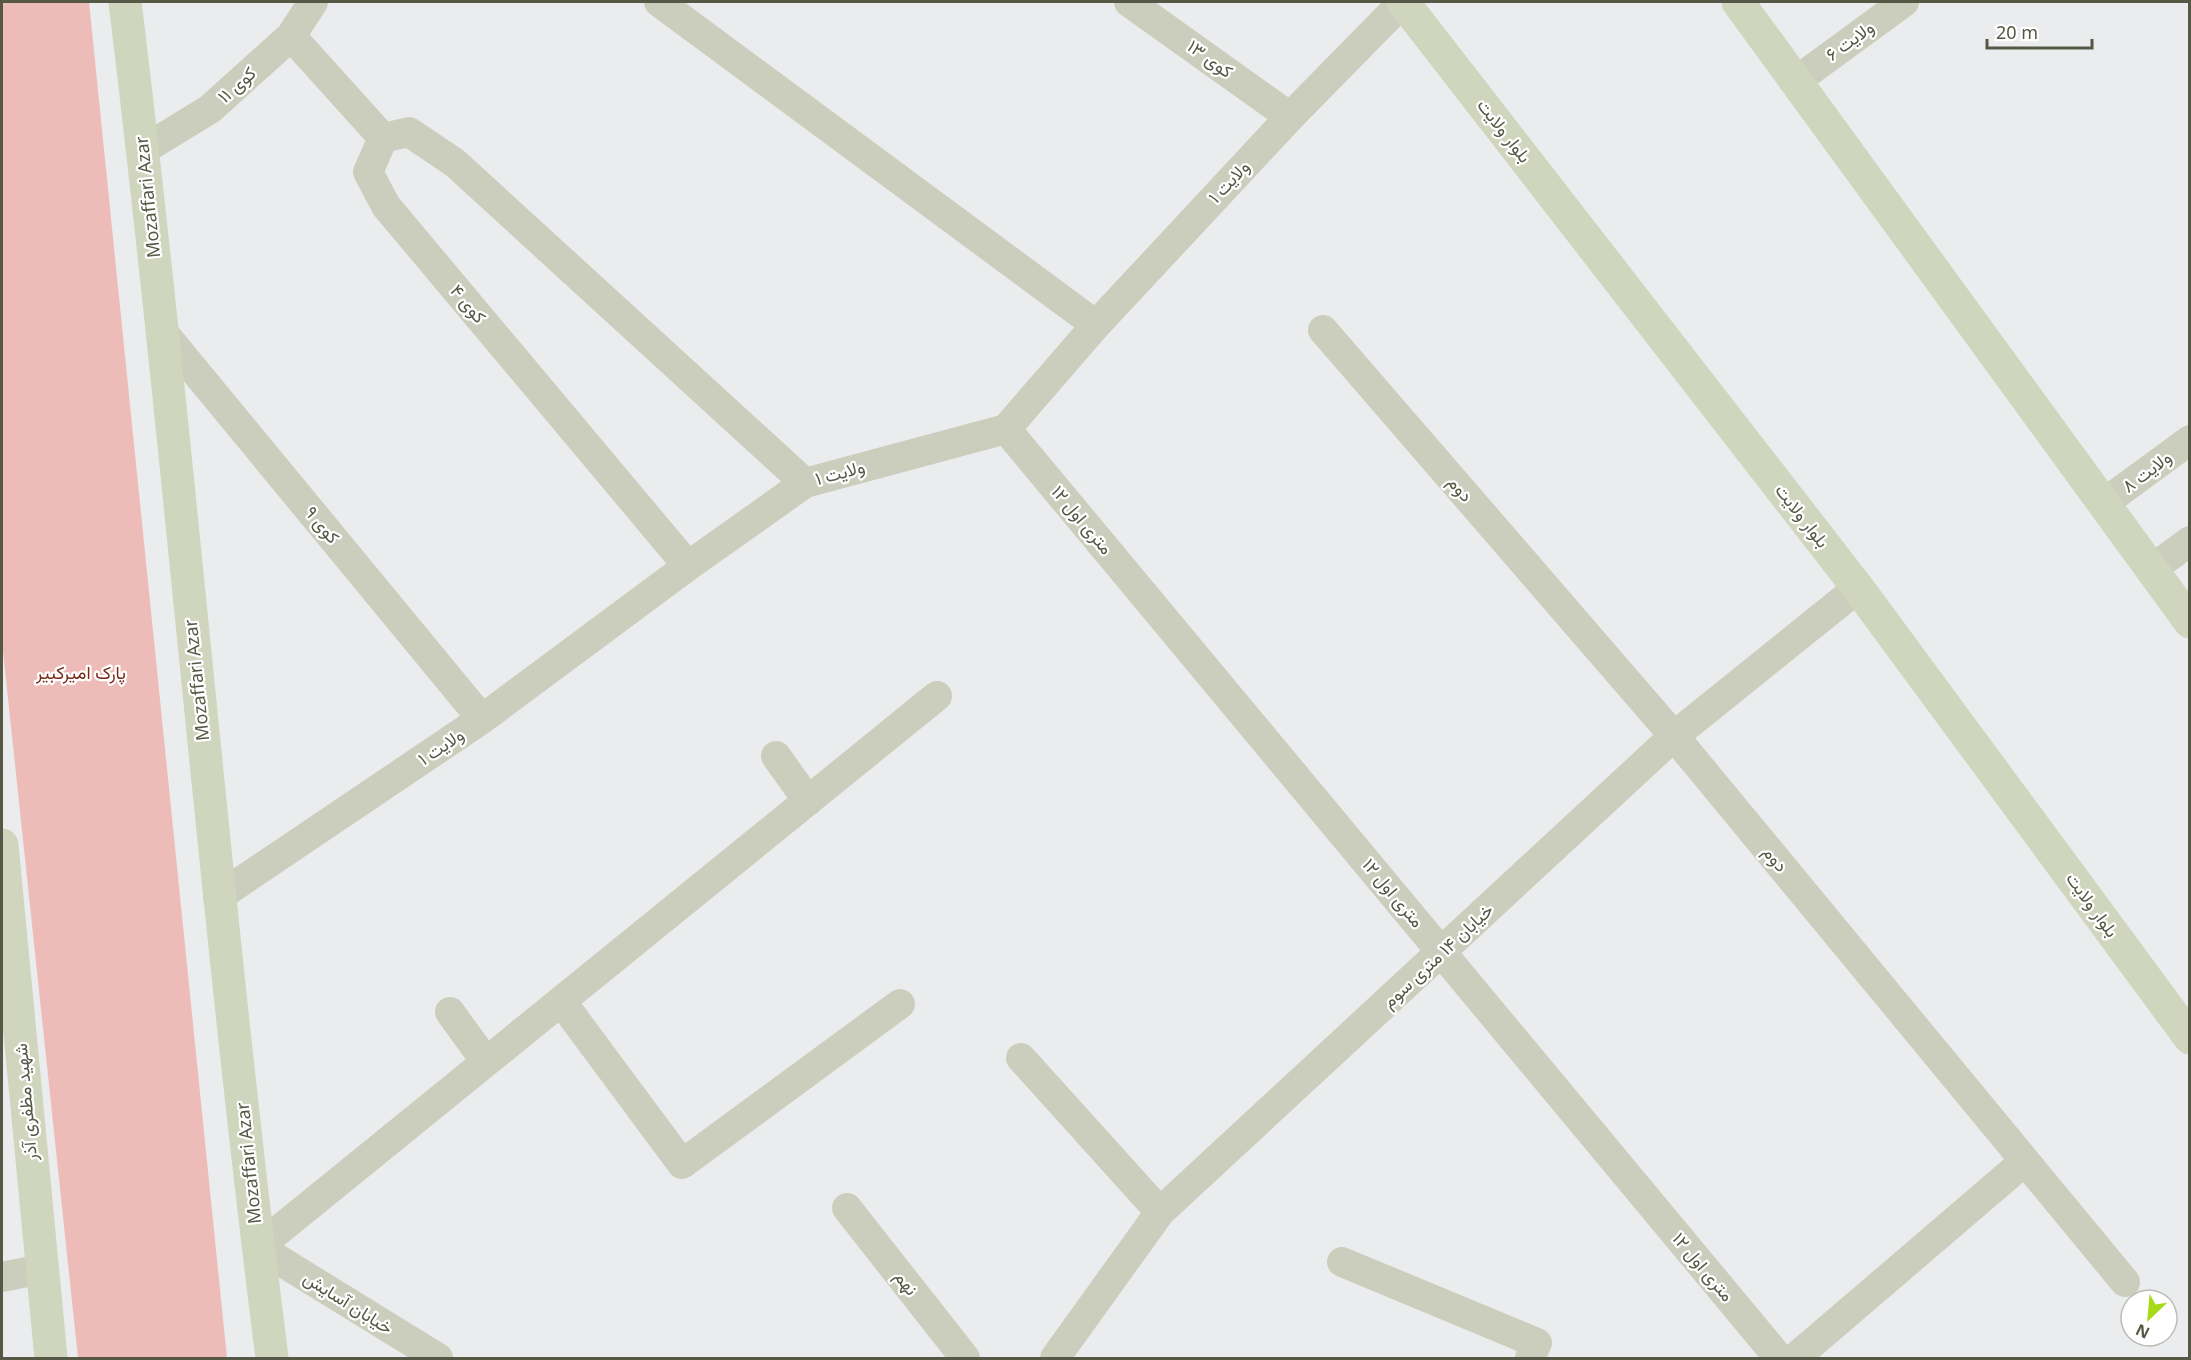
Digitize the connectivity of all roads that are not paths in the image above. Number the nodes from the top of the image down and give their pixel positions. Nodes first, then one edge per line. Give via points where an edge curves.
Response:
1 (125, 2) edge
2 (313, 2) edge
3 (659, 2) edge
4 (1129, 2) edge
5 (1403, 2) edge
6 (1738, 2) edge
7 (1904, 2) edge
8 (291, 36) junction
9 (1796, 81) junction
10 (1290, 117) junction
11 (383, 138) junction
12 (143, 150) junction
13 (1096, 326) junction
14 (1323, 330) dead end
15 (162, 331) junction
16 (1006, 429) junction
17 (2190, 440) edge
18 (805, 483) junction
19 (2104, 503) junction
20 (2190, 541) edge
21 (688, 566) junction
22 (2152, 568) junction
23 (1858, 588) junction
24 (2190, 622) edge
25 (937, 696) dead end
26 (482, 719) junction
27 (1674, 736) junction
28 (776, 756) dead end
29 (807, 801) junction
30 (2, 845) edge
31 (218, 897) junction
32 (1442, 952) junction
33 (561, 1001) junction
34 (900, 1004) dead end
35 (450, 1012) dead end
36 (2190, 1038) edge
37 (1021, 1058) dead end
38 (486, 1062) junction
39 (2025, 1161) junction
40 (847, 1208) dead end
41 (1160, 1212) junction
42 (258, 1247) junction
43 (1342, 1262) dead end
44 (42, 1269) junction
45 (2, 1277) edge
46 (2125, 1282) dead end
47 (51, 1359) edge
48 (272, 1359) edge
49 (438, 1359) edge
50 (965, 1359) edge
51 (1055, 1359) edge
52 (1530, 1359) edge
53 (1779, 1359) edge
54 (1795, 1359) edge

1 - 12 main road, Mozaffari Azar
2 - 8 street, کوی ۱۱
3 - 13 street
4 - 10 street, کوی ۱۳
5 - 10 street, ولایت ۱
5 - 23 main road, بلوار ولایت
6 - 9 main road
7 - 9 street, ولایت ۶
8 - 11 street
8 - 12 street, کوی ۱۱ via 210,108
9 - 19 main road
10 - 13 street, ولایت ۱
11 - 18 street via 409,132 455,163
11 - 21 street, کوی ۴ via 368,172 386,206
12 - 15 main road, Mozaffari Azar
13 - 16 street, ولایت ۱
14 - 27 street, دوم
15 - 26 street, کوی ۹
15 - 31 main road, Mozaffari Azar
16 - 18 street, ولایت ۱
16 - 32 street, ۱۲ متری اول
17 - 19 street, ولایت ۸
18 - 21 street, ولایت ۱
19 - 22 main road
20 - 22 street
21 - 26 street, ولایت ۱
22 - 24 main road
23 - 27 street, خیابان ۱۴ متری سوم
23 - 36 main road, بلوار ولایت
25 - 29 street
26 - 31 street, ولایت ۱
27 - 32 street, خیابان ۱۴ متری سوم
27 - 39 street, دوم
28 - 29 street
29 - 33 street
30 - 44 main road, شهید مظفری آذر
31 - 42 main road, Mozaffari Azar
32 - 41 street, خیابان ۱۴ متری سوم
32 - 53 street, ۱۲ متری اول
33 - 34 street via 682,1164
33 - 38 street
35 - 38 street
37 - 41 street
38 - 42 street
39 - 46 street, دوم
39 - 54 street
40 - 50 street, نهم
41 - 51 street, خیابان ۱۴ متری سوم
42 - 48 main road, Mozaffari Azar
42 - 49 street, خیابان آسایش
43 - 52 street via 1537,1343
44 - 45 street
44 - 47 main road, شهید مظفری آذر

